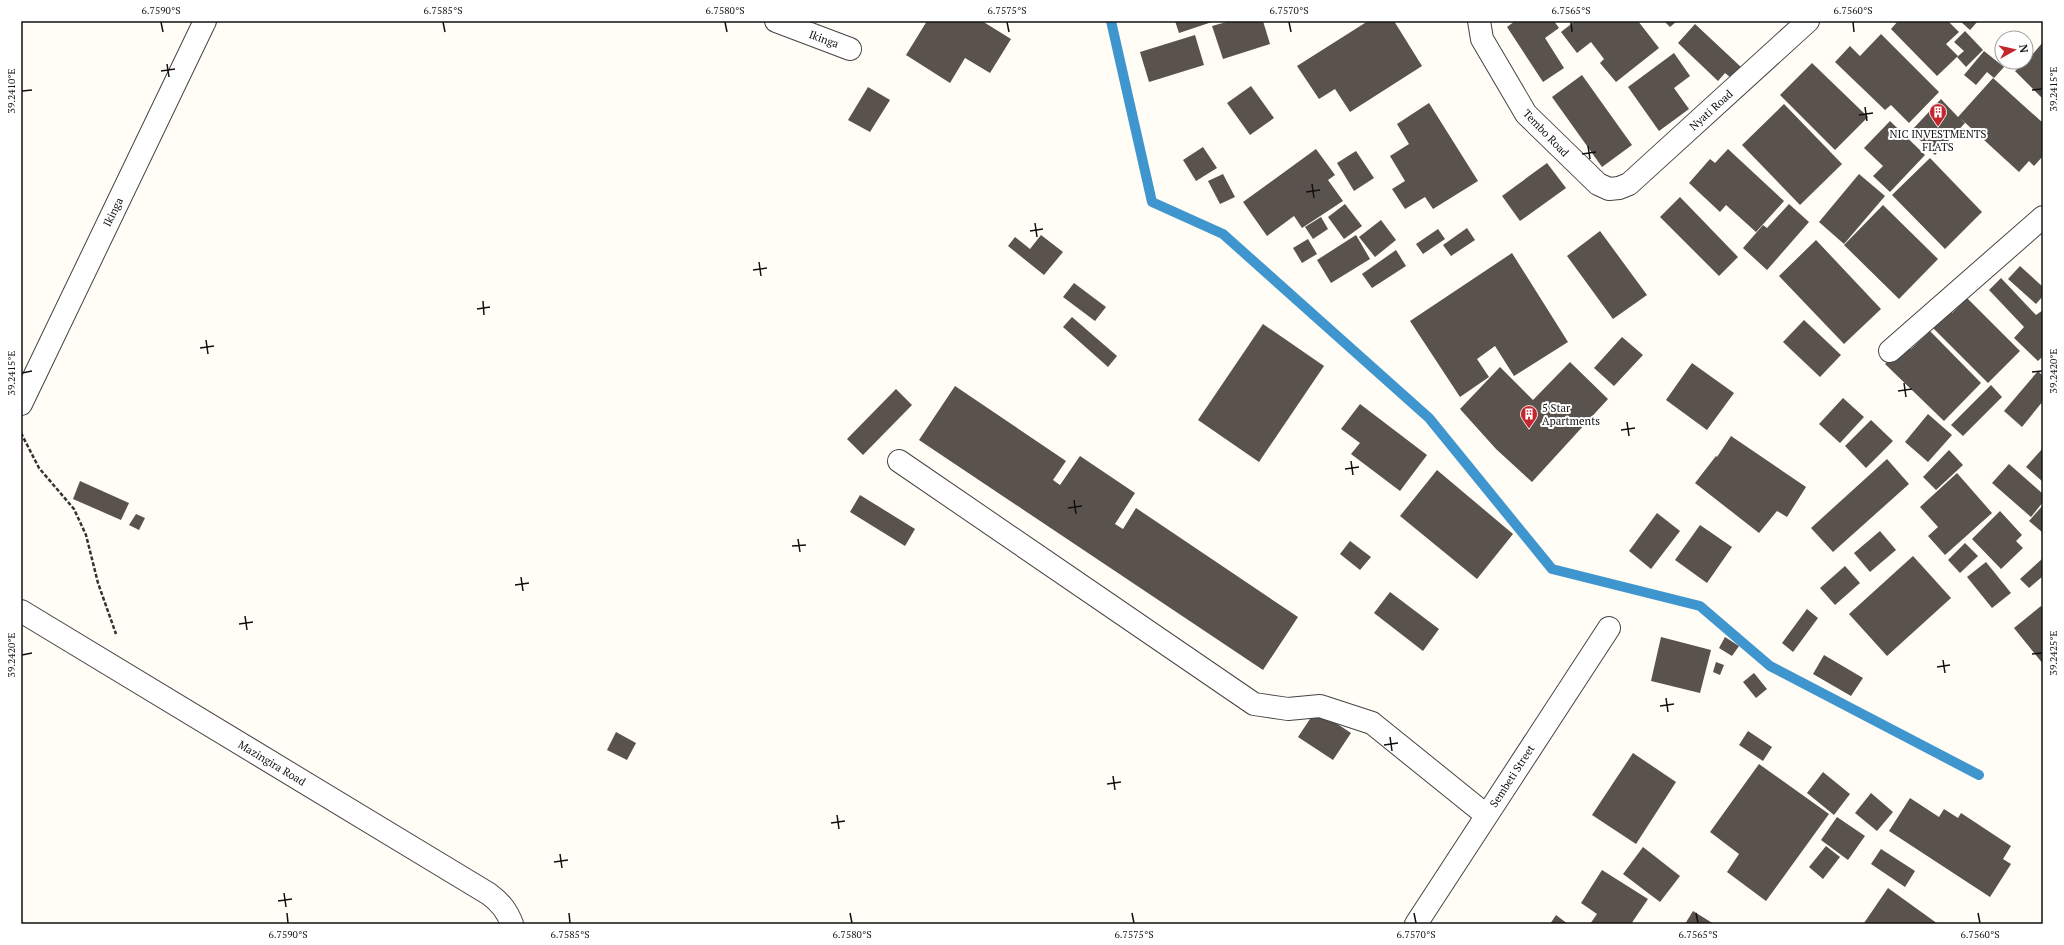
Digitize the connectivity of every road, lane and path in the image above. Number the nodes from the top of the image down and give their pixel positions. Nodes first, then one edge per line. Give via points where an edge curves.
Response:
1 (205, 21) edge
2 (776, 21) edge
3 (1479, 21) edge
4 (1808, 21) edge
5 (850, 48) dead end
6 (1609, 189) joint
7 (2043, 217) edge
8 (1890, 351) dead end
9 (21, 404) edge
10 (21, 433) edge
11 (899, 462) dead end
12 (21, 611) edge
13 (1609, 628) dead end
14 (131, 678) junction
15 (1486, 815) junction
16 (512, 924) edge
17 (1416, 924) edge

1 - 9 street, Ikinga
2 - 5 street, Ikinga
3 - 6 street, Tembo Road via 1482,39 1526,114 1588,175
4 - 6 street, Nyati Road via 1629,184
7 - 8 street
10 - 14 path via 39,468 74,509 86,535 98,582
11 - 15 street via 1254,704 1288,709 1320,706 1372,723
12 - 14 street, Mazingira Road
13 - 15 street, Sembeti Street
14 - 16 street, Mazingira Road via 489,894 508,912
15 - 17 street, Sembeti Street

